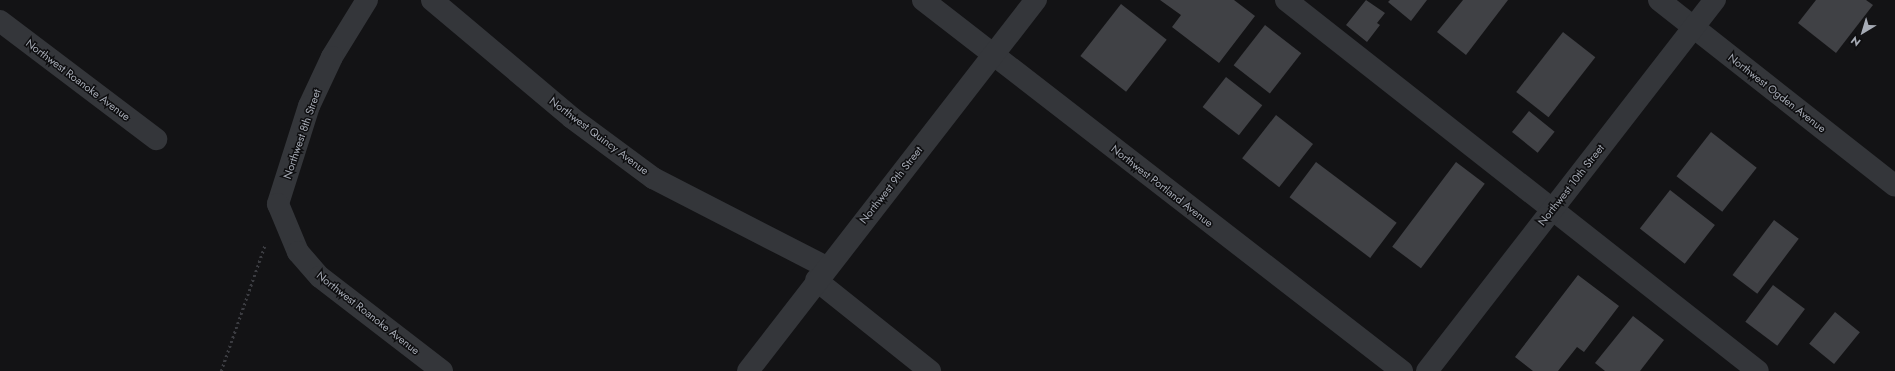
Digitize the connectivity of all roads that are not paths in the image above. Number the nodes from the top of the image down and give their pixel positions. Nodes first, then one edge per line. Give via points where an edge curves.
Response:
1 (367, 0) edge
2 (432, 0) edge
3 (923, 0) edge
4 (1036, 0) edge
5 (1286, 0) edge
6 (1659, 0) edge
7 (1715, 0) edge
8 (0, 21) edge
9 (1694, 27) junction
10 (992, 55) junction
11 (156, 139) dead end
12 (1895, 186) edge
13 (1552, 209) junction
14 (298, 252) joint
15 (821, 274) junction
16 (442, 371) edge
17 (748, 371) edge
18 (930, 371) edge
19 (1402, 371) edge
20 (1427, 371) edge
21 (1758, 371) edge

1 - 14 street, Northwest 8th Street via 332,57 309,106 278,204
2 - 15 street, Northwest Quincy Avenue via 572,118 653,178
3 - 10 street, Northwest Portland Avenue
4 - 10 street, Northwest 9th Street
5 - 13 street
6 - 9 street, Northwest Ogden Avenue
7 - 9 street, Northwest 10th Street
8 - 11 street, Northwest Roanoke Avenue
9 - 12 street, Northwest Ogden Avenue
9 - 13 street, Northwest 10th Street
10 - 15 street, Northwest 9th Street
10 - 19 street, Northwest Portland Avenue
13 - 20 street, Northwest 10th Street
13 - 21 street
14 - 16 street, Northwest Roanoke Avenue via 320,277
15 - 17 street, Northwest 9th Street
15 - 18 street, Northwest Quincy Avenue

